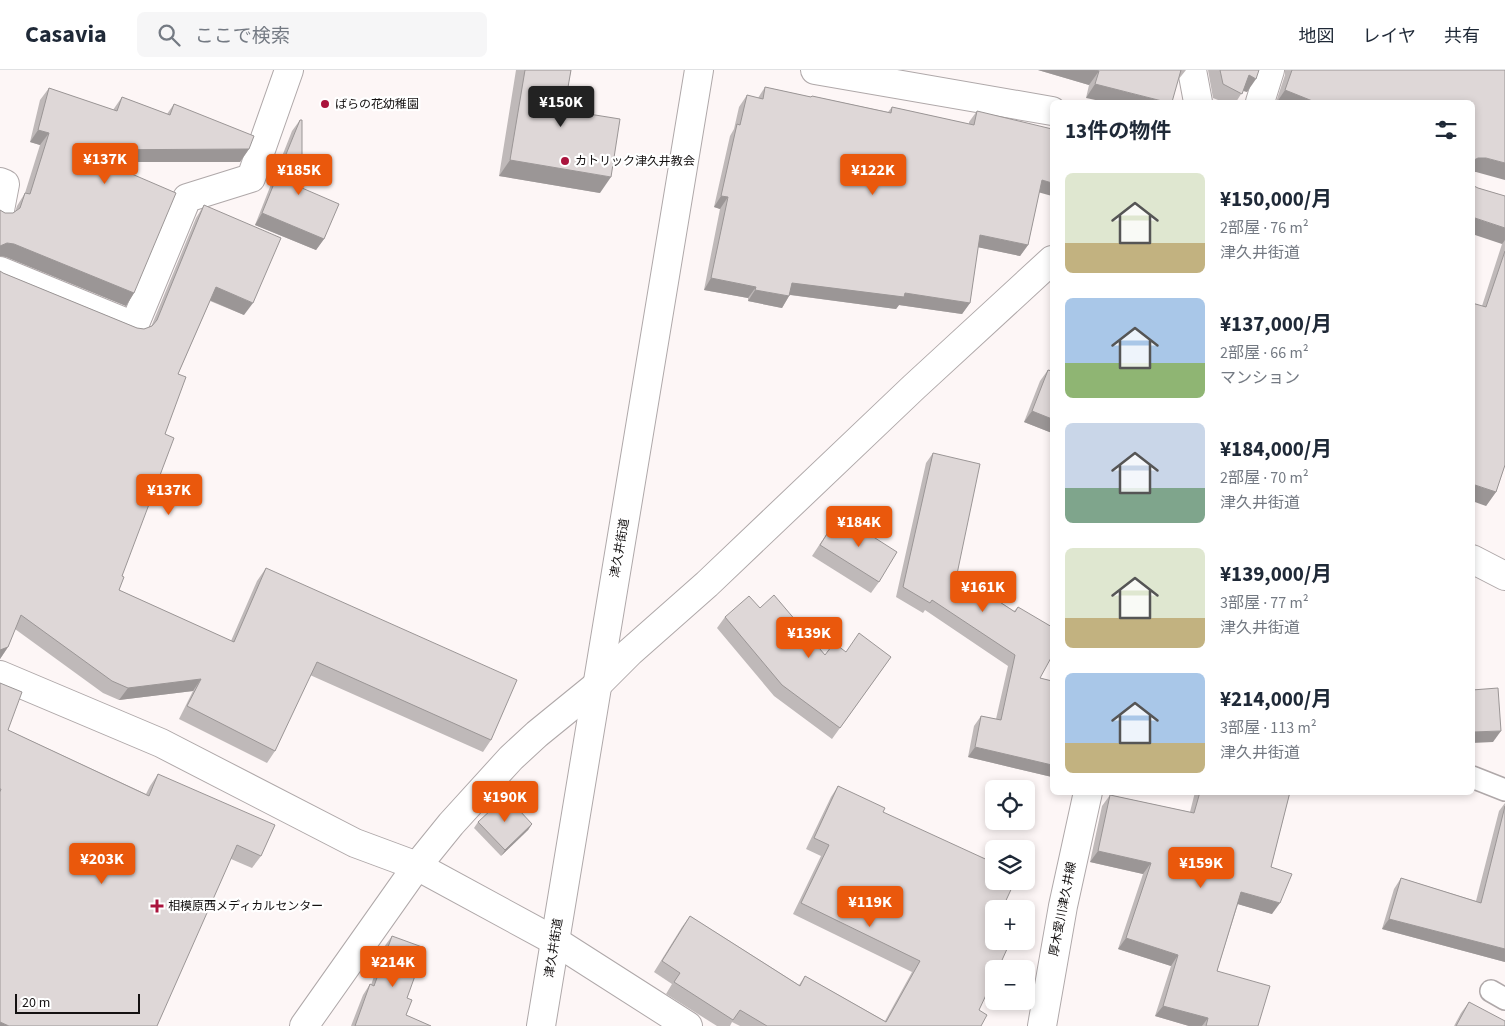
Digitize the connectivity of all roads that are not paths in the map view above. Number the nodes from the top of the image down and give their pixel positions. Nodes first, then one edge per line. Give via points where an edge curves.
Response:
1 (289, 70) edge
2 (699, 70) edge
3 (815, 70) edge
4 (1192, 70) edge
5 (1270, 70) edge
6 (1198, 100) edge
7 (1261, 100) edge
8 (1050, 111) edge
9 (0, 182) edge
10 (0, 210) edge
11 (1050, 262) edge
12 (0, 271) edge
13 (1475, 561) edge
14 (1505, 576) edge
15 (0, 675) edge
16 (596, 686) junction
17 (1475, 778) edge
18 (1505, 790) edge
19 (1087, 795) edge
20 (417, 866) junction
21 (555, 941) junction
22 (304, 1026) edge
23 (541, 1026) edge
24 (688, 1026) edge
25 (1042, 1026) edge

1 - 12 main road via 251,178 187,198 134,326
2 - 16 main road, 津久井街道
3 - 8 main road
4 - 6 main road
5 - 7 main road
9 - 10 main road via 5,184
11 - 16 main road
13 - 14 main road
15 - 20 main road via 161,743 355,843
16 - 20 main road via 511,758
16 - 21 main road, 津久井街道
17 - 18 lane
19 - 25 main road, 厚木愛川津久井線 via 1063,906
20 - 21 main road
20 - 22 main road
21 - 23 main road, 津久井街道
21 - 24 main road

